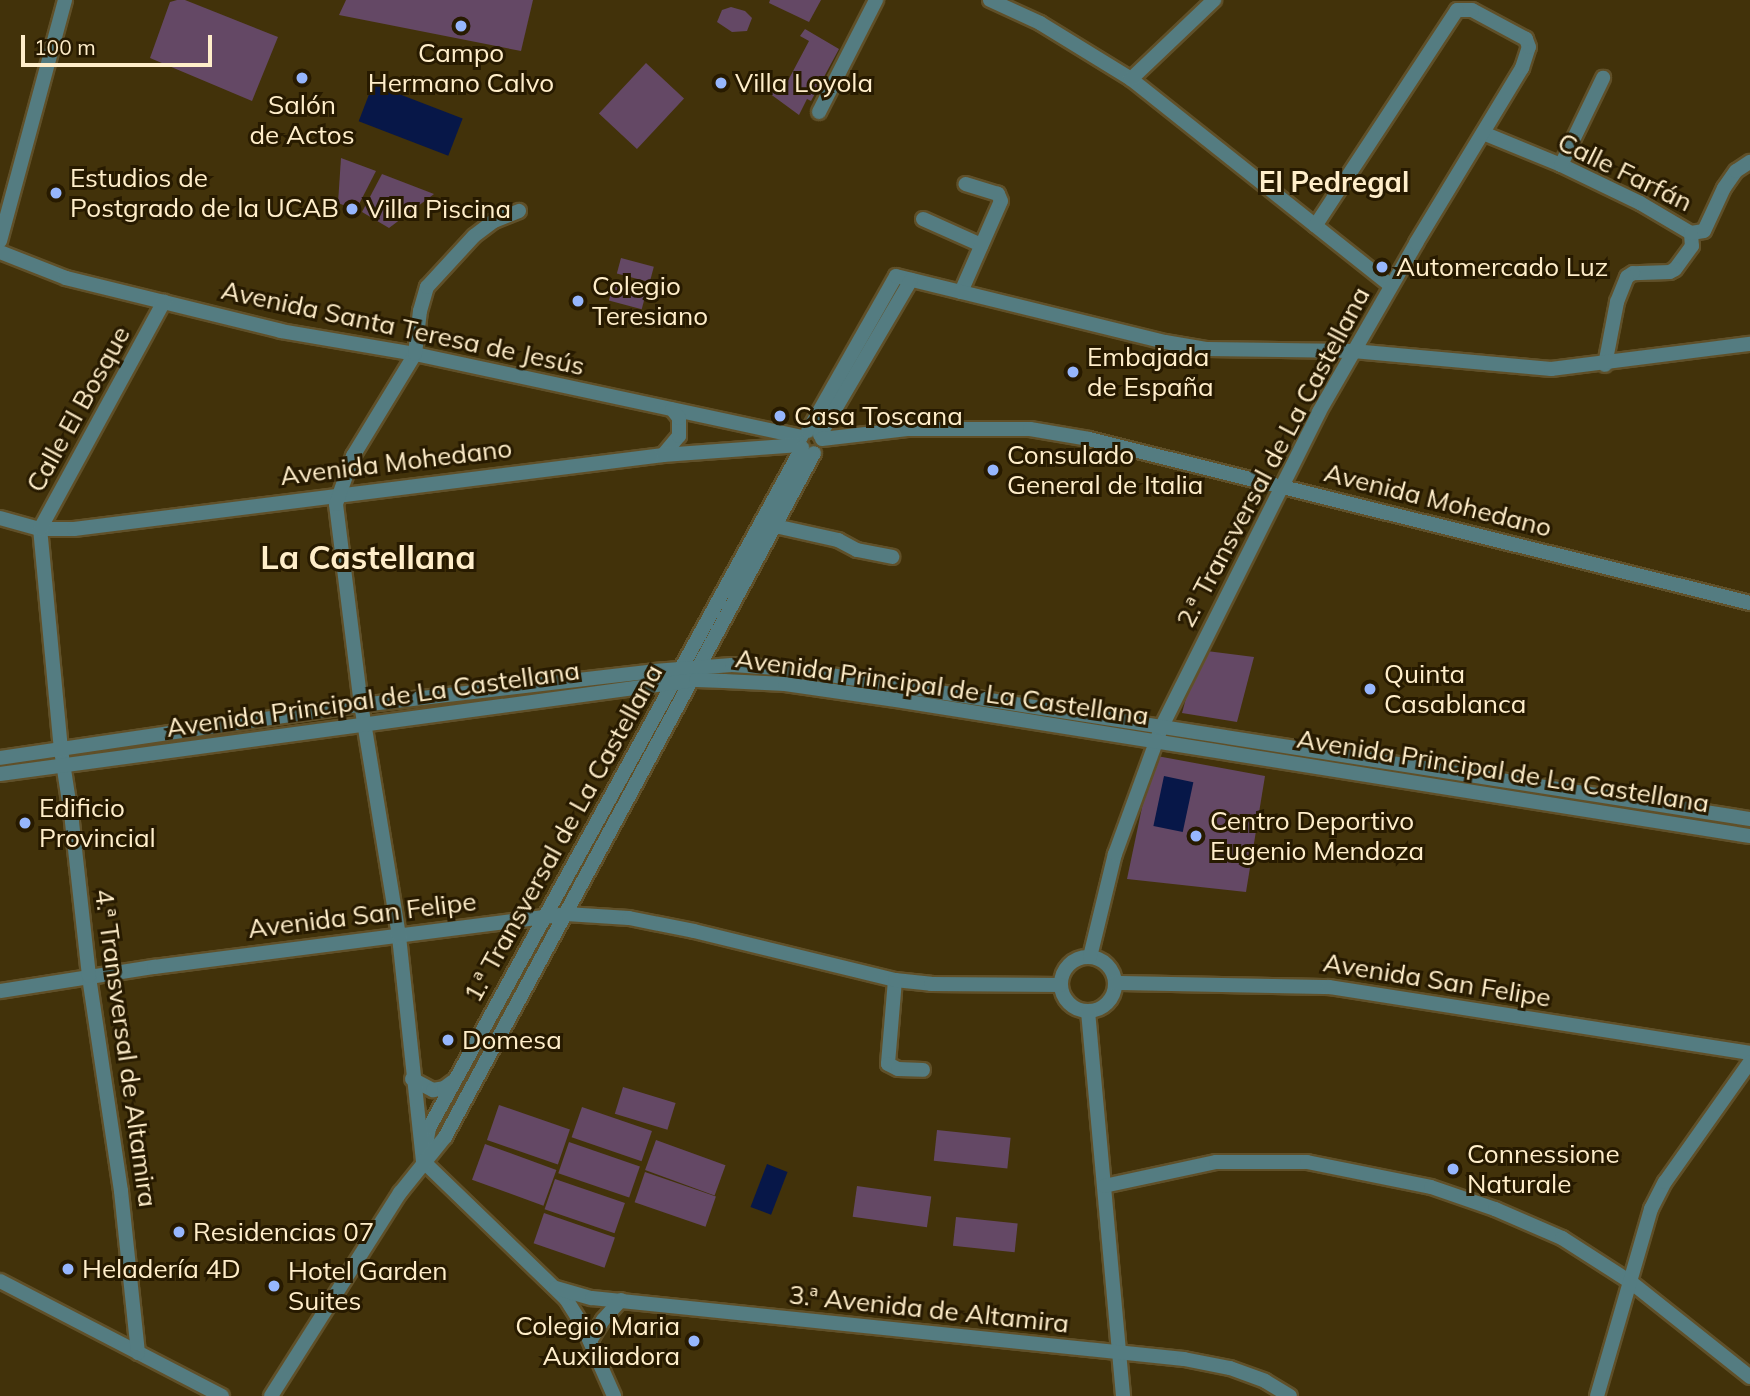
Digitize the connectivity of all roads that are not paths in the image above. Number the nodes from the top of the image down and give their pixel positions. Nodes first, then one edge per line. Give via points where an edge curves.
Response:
1 (65, 0) edge
2 (876, 0) edge
3 (990, 0) edge
4 (1214, 0) edge
5 (1603, 78) dead end
6 (1131, 79) junction
7 (819, 112) dead end
8 (1483, 133) junction
9 (1750, 162) edge
10 (1561, 165) junction
11 (965, 184) dead end
12 (519, 211) dead end
13 (923, 219) dead end
14 (1315, 226) junction
15 (1691, 233) junction
16 (0, 241) edge
17 (981, 245) junction
18 (0, 252) edge
19 (1391, 286) junction
20 (961, 292) junction
21 (164, 302) junction
22 (1750, 344) edge
23 (1353, 351) junction
24 (415, 354) junction
25 (1605, 365) junction
26 (672, 409) junction
27 (810, 441) junction
28 (663, 455) junction
29 (1284, 487) junction
30 (339, 494) junction
31 (0, 518) edge
32 (775, 526) junction
33 (40, 530) junction
34 (892, 558) dead end
35 (1750, 603) edge
36 (699, 666) junction
37 (682, 668) junction
38 (690, 681) junction
39 (674, 683) junction
40 (361, 705) junction
41 (364, 724) junction
42 (1158, 735) junction
43 (61, 750) junction
44 (0, 758) edge
45 (64, 766) junction
46 (0, 774) edge
47 (1750, 820) edge
48 (1750, 836) edge
49 (566, 914) junction
50 (546, 915) junction
51 (399, 936) junction
52 (1090, 957) junction
53 (89, 976) junction
54 (895, 979) junction
55 (1115, 983) junction
56 (1060, 985) junction
57 (0, 991) edge
58 (1088, 1011) junction
59 (1750, 1053) edge
60 (1750, 1062) edge
61 (923, 1070) dead end
62 (412, 1079) junction
63 (456, 1079) junction
64 (423, 1161) junction
65 (1104, 1185) junction
66 (0, 1281) edge
67 (1632, 1283) junction
68 (556, 1288) junction
69 (621, 1300) junction
70 (590, 1341) junction
71 (138, 1353) junction
72 (1121, 1353) junction
73 (1750, 1377) edge
74 (222, 1396) edge
75 (271, 1396) edge
76 (614, 1396) edge
77 (1123, 1396) edge
78 (1290, 1396) edge
79 (1597, 1396) edge

1 - 16 street
2 - 7 street
3 - 6 street via 1040,23
4 - 6 street
5 - 10 street
6 - 14 street
8 - 10 street, Calle Farfán
8 - 14 street, 2.ª Transversal de La Castellana via 1522,68 1529,47 1526,39 1465,8 1452,16
8 - 19 street, 2.ª Transversal de La Castellana
9 - 15 street via 1736,171 1724,188 1704,231
10 - 15 street, Calle Farfán
11 - 17 street via 998,194 1001,201
12 - 24 street via 474,236 427,287
13 - 17 street
14 - 19 street
15 - 25 street, Calle Farfán via 1692,246 1675,269 1627,277 1617,302
17 - 20 street
18 - 21 street, Avenida Santa Teresa de Jesús via 66,278
19 - 23 street, 2.ª Transversal de La Castellana
20 - 23 street via 1207,349
20 - 27 street, 1.ª Transversal de La Castellana via 903,278
21 - 24 street, Avenida Santa Teresa de Jesús via 281,331
21 - 33 street, Calle El Bosque
22 - 25 street
23 - 25 street via 1537,368
23 - 29 street, 2.ª Transversal de La Castellana
24 - 26 street, Avenida Santa Teresa de Jesús
24 - 30 street via 353,456
26 - 27 street, Avenida Santa Teresa de Jesús
26 - 28 street via 679,418 679,436
27 - 28 street, Avenida Mohedano
27 - 29 street, Avenida Mohedano via 909,429 1030,429
27 - 32 street, 1.ª Transversal de La Castellana
27 - 37 street, 1.ª Transversal de La Castellana
28 - 30 street, Avenida Mohedano
29 - 35 street, Avenida Mohedano
29 - 42 street, 2.ª Transversal de La Castellana
30 - 33 street, Avenida Mohedano
30 - 40 street via 335,517
31 - 33 street, Avenida Mohedano
32 - 34 street
32 - 36 street, 1.ª Transversal de La Castellana
33 - 43 street, Calle El Bosque
36 - 37 street, Avenida Principal de La Castellana
36 - 38 street, 1.ª Transversal de La Castellana
36 - 42 street, Avenida Principal de La Castellana via 792,669
37 - 39 street, 1.ª Transversal de La Castellana
37 - 40 street, Avenida Principal de La Castellana
38 - 39 street, Avenida Principal de La Castellana
38 - 42 street, Avenida Principal de La Castellana via 785,684
38 - 49 street, 1.ª Transversal de La Castellana
39 - 41 street, Avenida Principal de La Castellana
39 - 50 street, 1.ª Transversal de La Castellana
40 - 41 street
40 - 43 street, Avenida Principal de La Castellana
41 - 45 street, Avenida Principal de La Castellana
41 - 51 street
42 - 47 street, Avenida Principal de La Castellana
42 - 48 street, Avenida Principal de La Castellana
42 - 52 street, 2.ª Transversal de La Castellana via 1115,854
43 - 44 street, Avenida Principal de La Castellana
43 - 45 street, 4.ª Transversal de Altamira
45 - 46 street, Avenida Principal de La Castellana
45 - 53 street, 4.ª Transversal de Altamira
49 - 50 street, Avenida San Felipe
49 - 54 street, Avenida San Felipe via 629,918
49 - 64 street, 1.ª Transversal de La Castellana via 445,1137
50 - 51 street, Avenida San Felipe
50 - 63 street, 1.ª Transversal de La Castellana
51 - 53 street, Avenida San Felipe
51 - 62 street
52 - 55 street via 1108,965
52 - 56 street via 1067,967
53 - 57 street, Avenida San Felipe
53 - 71 street, 4.ª Transversal de Altamira
54 - 56 street, Avenida San Felipe via 931,984
54 - 61 street via 888,1064
55 - 58 street via 1107,1003
55 - 59 street, Avenida San Felipe via 1329,987
56 - 58 street via 1067,1002
58 - 65 street
60 - 67 street via 1658,1195
62 - 63 street via 433,1090
62 - 64 street
63 - 64 street, 1.ª Transversal de La Castellana via 429,1128
64 - 68 street
64 - 75 street
65 - 67 street via 1216,1162 1307,1162 1366,1172 1431,1187 1495,1209 1562,1238
65 - 72 street
66 - 71 street
67 - 73 street
67 - 79 street
68 - 69 street, 3.ª Avenida de Altamira
68 - 70 street
69 - 70 street
69 - 72 street, 3.ª Avenida de Altamira
70 - 76 street
71 - 74 street
72 - 77 street
72 - 78 street, 3.ª Avenida de Altamira via 1230,1368

